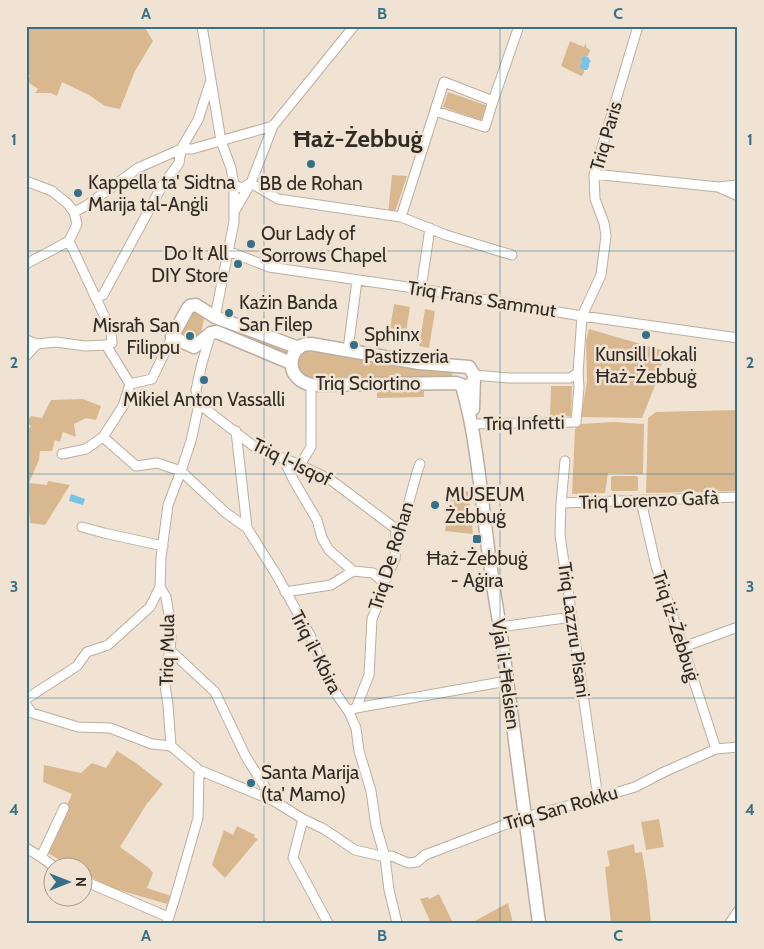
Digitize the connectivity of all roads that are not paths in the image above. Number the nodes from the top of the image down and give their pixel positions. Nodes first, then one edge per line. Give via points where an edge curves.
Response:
1 (202, 26) edge
2 (354, 26) edge
3 (519, 26) edge
4 (638, 26) edge
5 (211, 81) junction
6 (493, 101) junction
7 (435, 111) junction
8 (273, 126) junction
9 (221, 141) junction
10 (181, 149) junction
11 (594, 174) junction
12 (26, 181) edge
13 (251, 183) junction
14 (234, 185) junction
15 (738, 185) edge
16 (718, 187) junction
17 (738, 196) edge
18 (74, 212) junction
19 (234, 212) junction
20 (401, 217) junction
21 (430, 228) junction
22 (69, 241) junction
23 (228, 251) junction
24 (512, 255) dead end
25 (26, 264) edge
26 (358, 280) junction
27 (421, 289) junction
28 (219, 296) junction
29 (95, 297) junction
30 (200, 308) junction
31 (582, 316) junction
32 (215, 317) junction
33 (211, 333) junction
34 (172, 337) junction
35 (738, 338) edge
36 (26, 340) edge
37 (37, 344) junction
38 (106, 345) junction
39 (194, 347) junction
40 (299, 348) junction
41 (348, 350) junction
42 (26, 356) edge
43 (202, 363) junction
44 (291, 363) junction
45 (578, 373) junction
46 (467, 381) junction
47 (130, 384) junction
48 (311, 385) junction
49 (200, 404) junction
50 (576, 422) joint
51 (472, 424) junction
52 (236, 431) junction
53 (103, 436) junction
54 (62, 454) dead end
55 (283, 458) junction
56 (565, 461) dead end
57 (420, 464) dead end
58 (300, 465) junction
59 (181, 471) junction
60 (738, 497) edge
61 (641, 500) junction
62 (561, 503) junction
63 (82, 527) dead end
64 (247, 528) junction
65 (396, 529) junction
66 (162, 546) junction
67 (353, 571) junction
68 (384, 583) junction
69 (160, 586) junction
70 (285, 592) junction
71 (572, 617) junction
72 (738, 626) edge
73 (500, 627) junction
74 (683, 646) junction
75 (170, 650) junction
76 (507, 681) junction
77 (26, 699) edge
78 (26, 706) edge
79 (352, 710) junction
80 (171, 746) junction
81 (738, 747) edge
82 (716, 750) junction
83 (199, 770) junction
84 (598, 798) junction
85 (274, 801) junction
86 (64, 808) dead end
87 (525, 817) junction
88 (303, 819) junction
89 (26, 848) edge
90 (41, 857) joint
91 (385, 857) junction
92 (92, 885) edge
93 (738, 910) edge
94 (168, 920) edge
95 (328, 923) edge
96 (397, 923) edge
97 (539, 923) edge
98 (730, 923) edge

1 - 5 street
2 - 8 street
3 - 6 street
4 - 11 street, Triq Paris
5 - 9 street
5 - 10 street via 198,120
6 - 7 street via 484,127
6 - 7 street via 444,82
7 - 20 street
8 - 9 street
8 - 13 street
9 - 10 street
9 - 14 street
10 - 18 street via 138,168
10 - 29 street via 179,163 162,186 103,295
11 - 16 street
11 - 31 street, Triq Paris via 595,200 606,236 601,275
12 - 18 street via 52,191
13 - 14 street via 242,188
13 - 19 street
13 - 20 street via 278,200
14 - 19 street
15 - 16 street
16 - 17 street
18 - 22 street via 77,224
19 - 23 street
20 - 21 street
21 - 24 street
21 - 27 street
22 - 25 street
22 - 29 street
23 - 26 street, Triq Frans Sammut via 269,267
23 - 28 street
26 - 27 street, Triq Frans Sammut
26 - 41 street
27 - 31 street, Triq Frans Sammut
28 - 30 street
28 - 32 street
29 - 38 street via 111,330 112,343
30 - 32 street, Triq Sciortino
30 - 34 street via 193,305 188,308
31 - 35 street, Triq Frans Sammut
31 - 45 street, Triq Paris
32 - 40 street, Triq Sciortino
33 - 39 street
33 - 43 street
33 - 44 street, Triq Sciortino via 217,332
34 - 39 street
34 - 47 street via 152,379
36 - 37 street
37 - 38 street
37 - 42 street
38 - 47 street
39 - 43 street
40 - 41 street, Triq Sciortino via 311,344
40 - 44 street, Triq Sciortino
41 - 46 street, Triq Sciortino via 468,367
43 - 49 street via 196,390
44 - 48 street, Triq Sciortino via 298,379
45 - 46 street, Triq Sciortino via 570,378
45 - 50 street, Triq Paris
46 - 48 street, Triq Sciortino
46 - 51 street, Vjal il-Ħelsien
47 - 53 street via 123,406
48 - 58 street via 311,447
49 - 52 street
49 - 59 street
50 - 51 street, Triq Infetti
51 - 73 street, Vjal il-Ħelsien
52 - 55 street, Triq l-Isqof via 256,448
52 - 64 street, Triq il-Kbira
53 - 54 street via 86,449
53 - 59 street via 136,466 157,463
55 - 58 street, Triq l-Isqof
55 - 67 street via 317,520 329,550
56 - 62 street, Triq Lazzru Pisani
57 - 65 street, Triq De Rohan via 403,523
58 - 65 street, Triq l-Isqof via 331,480
59 - 64 street
59 - 66 street via 168,505
60 - 61 street, Triq Lorenzo Gafà
61 - 62 street, Triq Lorenzo Gafà
61 - 74 street, Triq iż-Żebbuġ via 656,566
62 - 71 street, Triq Lazzru Pisani via 560,535
63 - 66 street
64 - 70 street, Triq il-Kbira
65 - 68 street, Triq De Rohan via 394,559
66 - 69 street
67 - 68 street via 372,573
67 - 70 street via 331,585
68 - 79 street, Triq De Rohan via 372,619 369,675
69 - 75 street, Triq Mula via 166,597
69 - 77 street via 150,607 108,645 87,652 77,666
70 - 79 street, Triq il-Kbira via 311,637 337,695
71 - 73 street
71 - 84 street, Triq Lazzru Pisani
72 - 74 street
73 - 76 street, Vjal il-Ħelsien
74 - 82 street, Triq iż-Żebbuġ
75 - 80 street, Triq Mula via 164,679
75 - 85 street via 215,692 246,757
76 - 79 street
76 - 87 street, Vjal il-Ħelsien
78 - 80 street via 32,713 78,726 110,728 152,744
79 - 91 street, Triq il-Kbira
80 - 83 street, Triq San Rokku
81 - 82 street, Triq San Rokku
82 - 84 street, Triq San Rokku via 635,787
83 - 85 street, Triq San Rokku
83 - 94 street via 198,818
84 - 87 street, Triq San Rokku
85 - 88 street, Triq San Rokku
86 - 90 street
87 - 91 street, Triq San Rokku via 425,855 417,862
87 - 97 street, Vjal il-Ħelsien
88 - 91 street, Triq San Rokku via 355,850
88 - 95 street via 293,858
89 - 90 street
91 - 96 street, Triq il-Kbira
92 - 94 street
93 - 98 street

